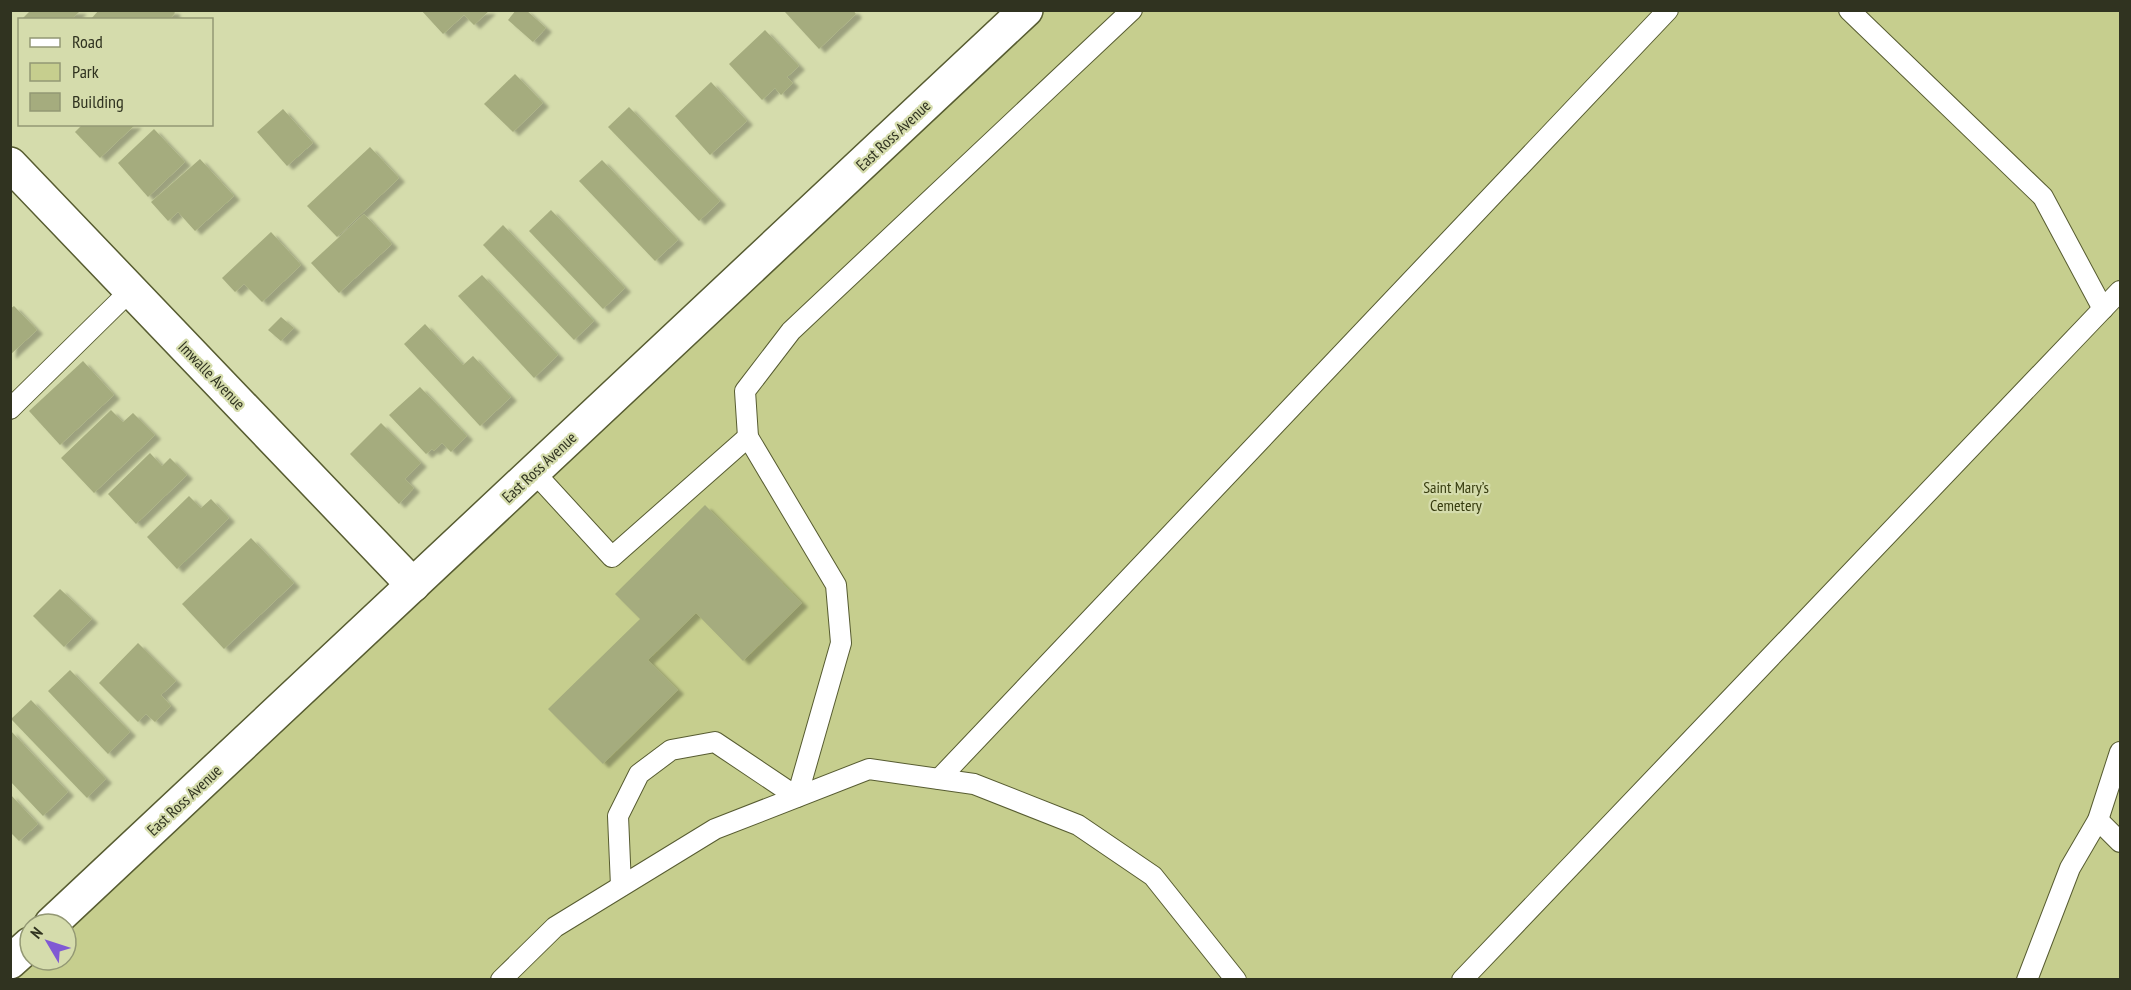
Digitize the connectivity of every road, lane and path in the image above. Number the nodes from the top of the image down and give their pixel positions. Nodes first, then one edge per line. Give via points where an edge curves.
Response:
1 (1026, 10) edge
2 (1132, 10) edge
3 (1668, 10) edge
4 (1849, 10) edge
5 (10, 164) edge
6 (131, 290) junction
7 (2121, 291) edge
8 (2103, 309) junction
9 (10, 409) edge
10 (748, 437) junction
11 (534, 472) junction
12 (412, 585) junction
13 (2121, 752) edge
14 (939, 779) junction
15 (797, 797) junction
16 (2098, 820) junction
17 (2121, 842) edge
18 (621, 886) junction
19 (64, 912) edge
20 (501, 980) edge
21 (1236, 980) edge
22 (1462, 980) edge
23 (2026, 980) edge

1 - 11 street, East Ross Avenue
2 - 10 lane via 791,331 745,391
3 - 14 lane
4 - 8 lane via 2043,197
5 - 6 street, Imwalle Avenue
6 - 9 lane
6 - 12 street, Imwalle Avenue
7 - 8 lane
8 - 22 lane
10 - 11 lane via 612,557
10 - 15 lane via 836,585 841,643
11 - 12 street, East Ross Avenue
12 - 19 street, East Ross Avenue
13 - 16 lane
14 - 15 lane via 870,770
14 - 21 lane via 974,784 1078,825 1153,876
15 - 18 lane via 715,828
15 - 18 lane via 715,742 671,750 639,774 618,816
16 - 17 lane
16 - 23 lane via 2070,868
18 - 20 lane via 555,927

